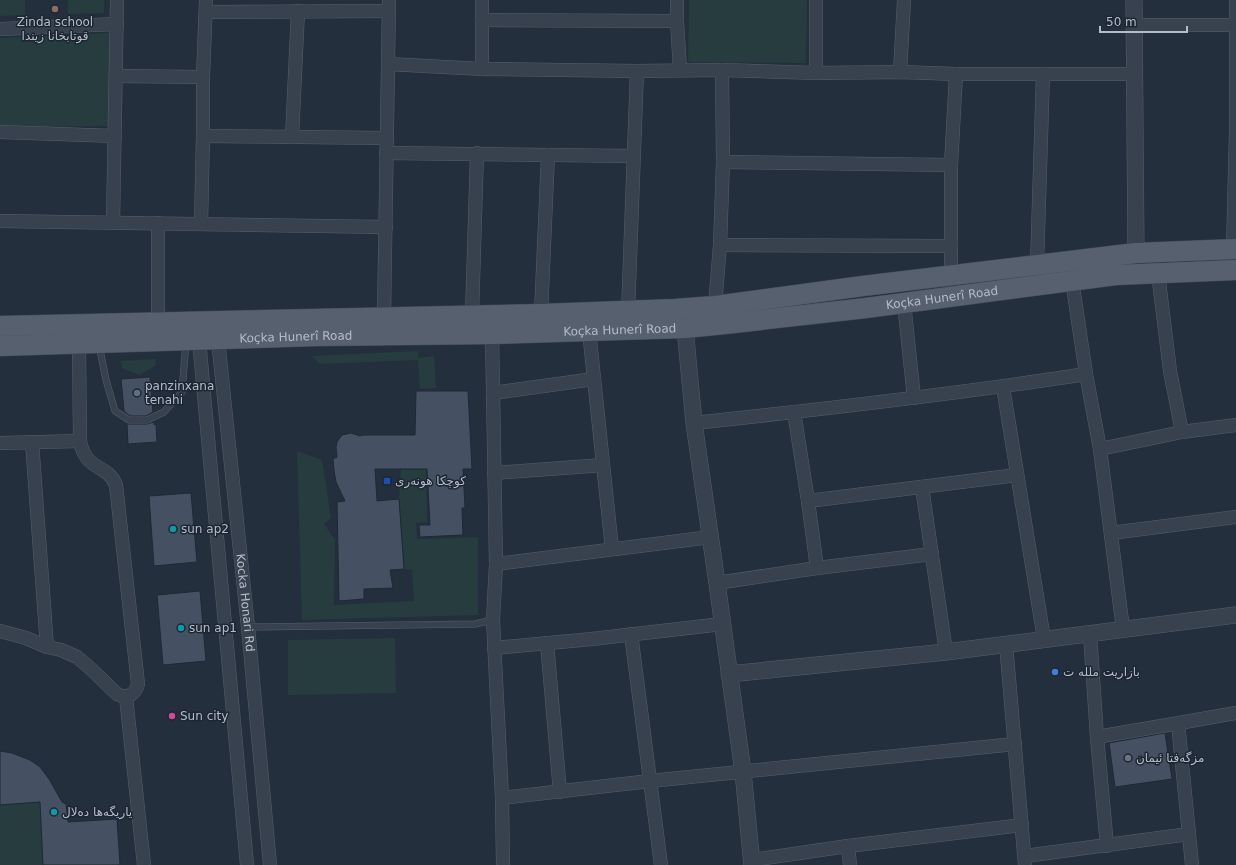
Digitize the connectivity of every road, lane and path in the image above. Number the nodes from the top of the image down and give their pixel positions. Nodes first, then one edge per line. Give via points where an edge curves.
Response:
1 (117, 0) edge
2 (482, 0) edge
3 (677, 0) edge
4 (816, 0) edge
5 (904, 0) edge
6 (1134, 0) edge
7 (1236, 0) edge
8 (206, 6) edge
9 (389, 6) edge
10 (298, 11) junction
11 (482, 20) junction
12 (677, 21) junction
13 (117, 24) junction
14 (1134, 25) junction
15 (1235, 25) edge
16 (0, 29) edge
17 (1236, 46) edge
18 (388, 64) junction
19 (482, 69) junction
20 (680, 70) junction
21 (722, 70) junction
22 (637, 71) junction
23 (900, 72) junction
24 (816, 73) junction
25 (956, 74) junction
26 (1043, 74) junction
27 (1135, 74) junction
28 (116, 76) junction
29 (203, 77) junction
30 (1236, 131) edge
31 (0, 132) edge
32 (115, 136) junction
33 (203, 136) junction
34 (292, 137) junction
35 (387, 138) junction
36 (386, 153) junction
37 (477, 154) junction
38 (548, 156) junction
39 (633, 156) junction
40 (723, 162) junction
41 (951, 165) junction
42 (0, 221) edge
43 (113, 223) junction
44 (158, 223) junction
45 (201, 224) junction
46 (386, 227) junction
47 (720, 245) junction
48 (951, 246) junction
49 (1234, 249) edge
50 (1136, 253) junction
51 (1037, 265) junction
52 (1236, 270) edge
53 (1158, 273) junction
54 (951, 276) junction
55 (1072, 280) junction
56 (863, 286) junction
57 (904, 303) junction
58 (715, 306) junction
59 (866, 308) junction
60 (628, 312) junction
61 (541, 314) junction
62 (472, 315) junction
63 (384, 317) junction
64 (158, 322) junction
65 (0, 326) edge
66 (685, 328) junction
67 (589, 331) junction
68 (492, 334) junction
69 (201, 340) junction
70 (79, 344) junction
71 (99, 344) junction
72 (0, 346) edge
73 (1086, 374) junction
74 (594, 379) junction
75 (1003, 387) junction
76 (493, 393) junction
77 (914, 398) junction
78 (794, 412) junction
79 (694, 422) junction
80 (1236, 426) edge
81 (1182, 432) junction
82 (80, 441) junction
83 (32, 442) junction
84 (0, 443) edge
85 (1100, 449) junction
86 (603, 465) junction
87 (494, 473) junction
88 (1017, 475) junction
89 (922, 487) junction
90 (808, 501) junction
91 (1236, 517) edge
92 (1111, 533) junction
93 (238, 535) junction
94 (217, 536) junction
95 (711, 537) junction
96 (612, 549) junction
97 (932, 554) junction
98 (496, 564) junction
99 (817, 568) junction
100 (717, 583) junction
101 (1236, 615) edge
102 (493, 620) junction
103 (722, 624) junction
104 (248, 627) junction
105 (1123, 629) junction
106 (0, 631) edge
107 (631, 634) junction
108 (1090, 634) junction
109 (1044, 639) junction
110 (547, 643) junction
111 (1006, 644) junction
112 (47, 647) junction
113 (494, 648) junction
114 (946, 652) junction
115 (729, 674) junction
116 (126, 697) junction
117 (1236, 713) edge
118 (1179, 723) junction
119 (1098, 737) junction
120 (1015, 744) junction
121 (743, 772) junction
122 (650, 781) junction
123 (560, 792) junction
124 (502, 798) junction
125 (1022, 824) junction
126 (1189, 834) junction
127 (848, 846) junction
128 (1107, 846) junction
129 (1025, 861) edge
130 (752, 863) edge
131 (144, 865) edge
132 (247, 865) edge
133 (270, 865) edge
134 (503, 865) edge
135 (661, 865) edge
136 (850, 865) edge
137 (1192, 865) edge

1 - 13 street
2 - 11 street
3 - 12 street
4 - 24 street
5 - 23 street
6 - 14 street
7 - 15 street
8 - 10 street
8 - 29 street
9 - 10 street
9 - 18 street
10 - 34 street
11 - 12 street
11 - 19 street
12 - 20 street
13 - 16 street
13 - 28 street
14 - 15 street
14 - 27 street
15 - 17 street
17 - 30 street
18 - 19 street
18 - 35 street
19 - 22 street
20 - 21 street
20 - 22 street
21 - 24 street
21 - 40 street
22 - 39 street
23 - 24 street
23 - 25 street
25 - 26 street
25 - 41 street
26 - 27 street
26 - 51 street
27 - 50 street
28 - 29 street
28 - 32 street
29 - 33 street
30 - 49 street
31 - 32 street
32 - 43 street
33 - 34 street
33 - 45 street
34 - 35 street
35 - 36 street
36 - 37 street
36 - 46 street
37 - 38 street
37 - 62 street
38 - 39 street
38 - 61 street
39 - 60 street
40 - 41 street
40 - 47 street
41 - 48 street
42 - 43 street
43 - 44 street
44 - 45 street
44 - 64 street
45 - 46 street
46 - 63 street
47 - 48 street
47 - 58 street
48 - 54 street
49 - 50 main road
50 - 51 main road
51 - 54 main road
52 - 53 main road, Koçka Hunerî Road
53 - 55 main road, Koçka Hunerî Road via 1116,274
53 - 81 street via 1170,371
54 - 56 main road
55 - 57 main road, Koçka Hunerî Road
55 - 73 street
56 - 58 main road
56 - 59 main road
57 - 59 main road, Koçka Hunerî Road
57 - 77 street
58 - 60 main road
59 - 66 main road, Koçka Hunerî Road
60 - 61 main road
61 - 62 main road
62 - 63 main road
63 - 64 main road
64 - 65 main road
66 - 67 main road, Koçka Hunerî Road
66 - 79 street
67 - 68 main road, Koçka Hunerî Road
67 - 74 street
68 - 69 main road, Koçka Hunerî Road
68 - 76 street
69 - 71 main road, Koçka Hunerî Road
69 - 71 lane via 182,392 164,412 147,420 129,420 115,411
69 - 93 street, Kocka Honari Rd
69 - 94 street, Kocka Honari Rd
70 - 71 main road, Koçka Hunerî Road
70 - 72 main road, Koçka Hunerî Road
70 - 82 street
73 - 75 street
73 - 85 street
74 - 76 street
74 - 86 street
75 - 77 street
75 - 88 street
76 - 87 street
77 - 78 street
78 - 79 street
78 - 90 street
79 - 95 street
80 - 81 street
81 - 85 street
82 - 83 street
82 - 116 street via 88,460 111,476 117,490 138,684 132,695
83 - 84 street
83 - 112 street
85 - 92 street
86 - 87 street
86 - 96 street
87 - 98 street
88 - 89 street
88 - 109 street
89 - 90 street
89 - 97 street
90 - 99 street
91 - 92 street
92 - 105 street
93 - 94 street
93 - 104 street, Kocka Honari Rd
94 - 132 street, Kocka Honari Rd
95 - 96 street
95 - 100 street
96 - 98 street
97 - 99 street
97 - 114 street
98 - 102 street
99 - 100 street
100 - 103 street
101 - 105 street
102 - 104 lane via 475,624
102 - 113 street
103 - 107 street
103 - 115 street
104 - 133 street, Kocka Honari Rd
105 - 108 street
106 - 112 street
107 - 110 street
107 - 122 street
108 - 109 street
108 - 119 street
109 - 111 street
110 - 113 street
110 - 123 street
111 - 114 street
111 - 120 street
112 - 116 street via 77,657 116,694
113 - 124 street
114 - 115 street
115 - 121 street
116 - 131 street
117 - 118 street
118 - 119 street
118 - 126 street
119 - 128 street
120 - 121 street
120 - 125 street
121 - 122 street
121 - 130 street
122 - 123 street
122 - 135 street
123 - 124 street
124 - 134 street
125 - 127 street
125 - 129 street
126 - 128 street
126 - 137 street
127 - 130 street
127 - 136 street
128 - 129 street

